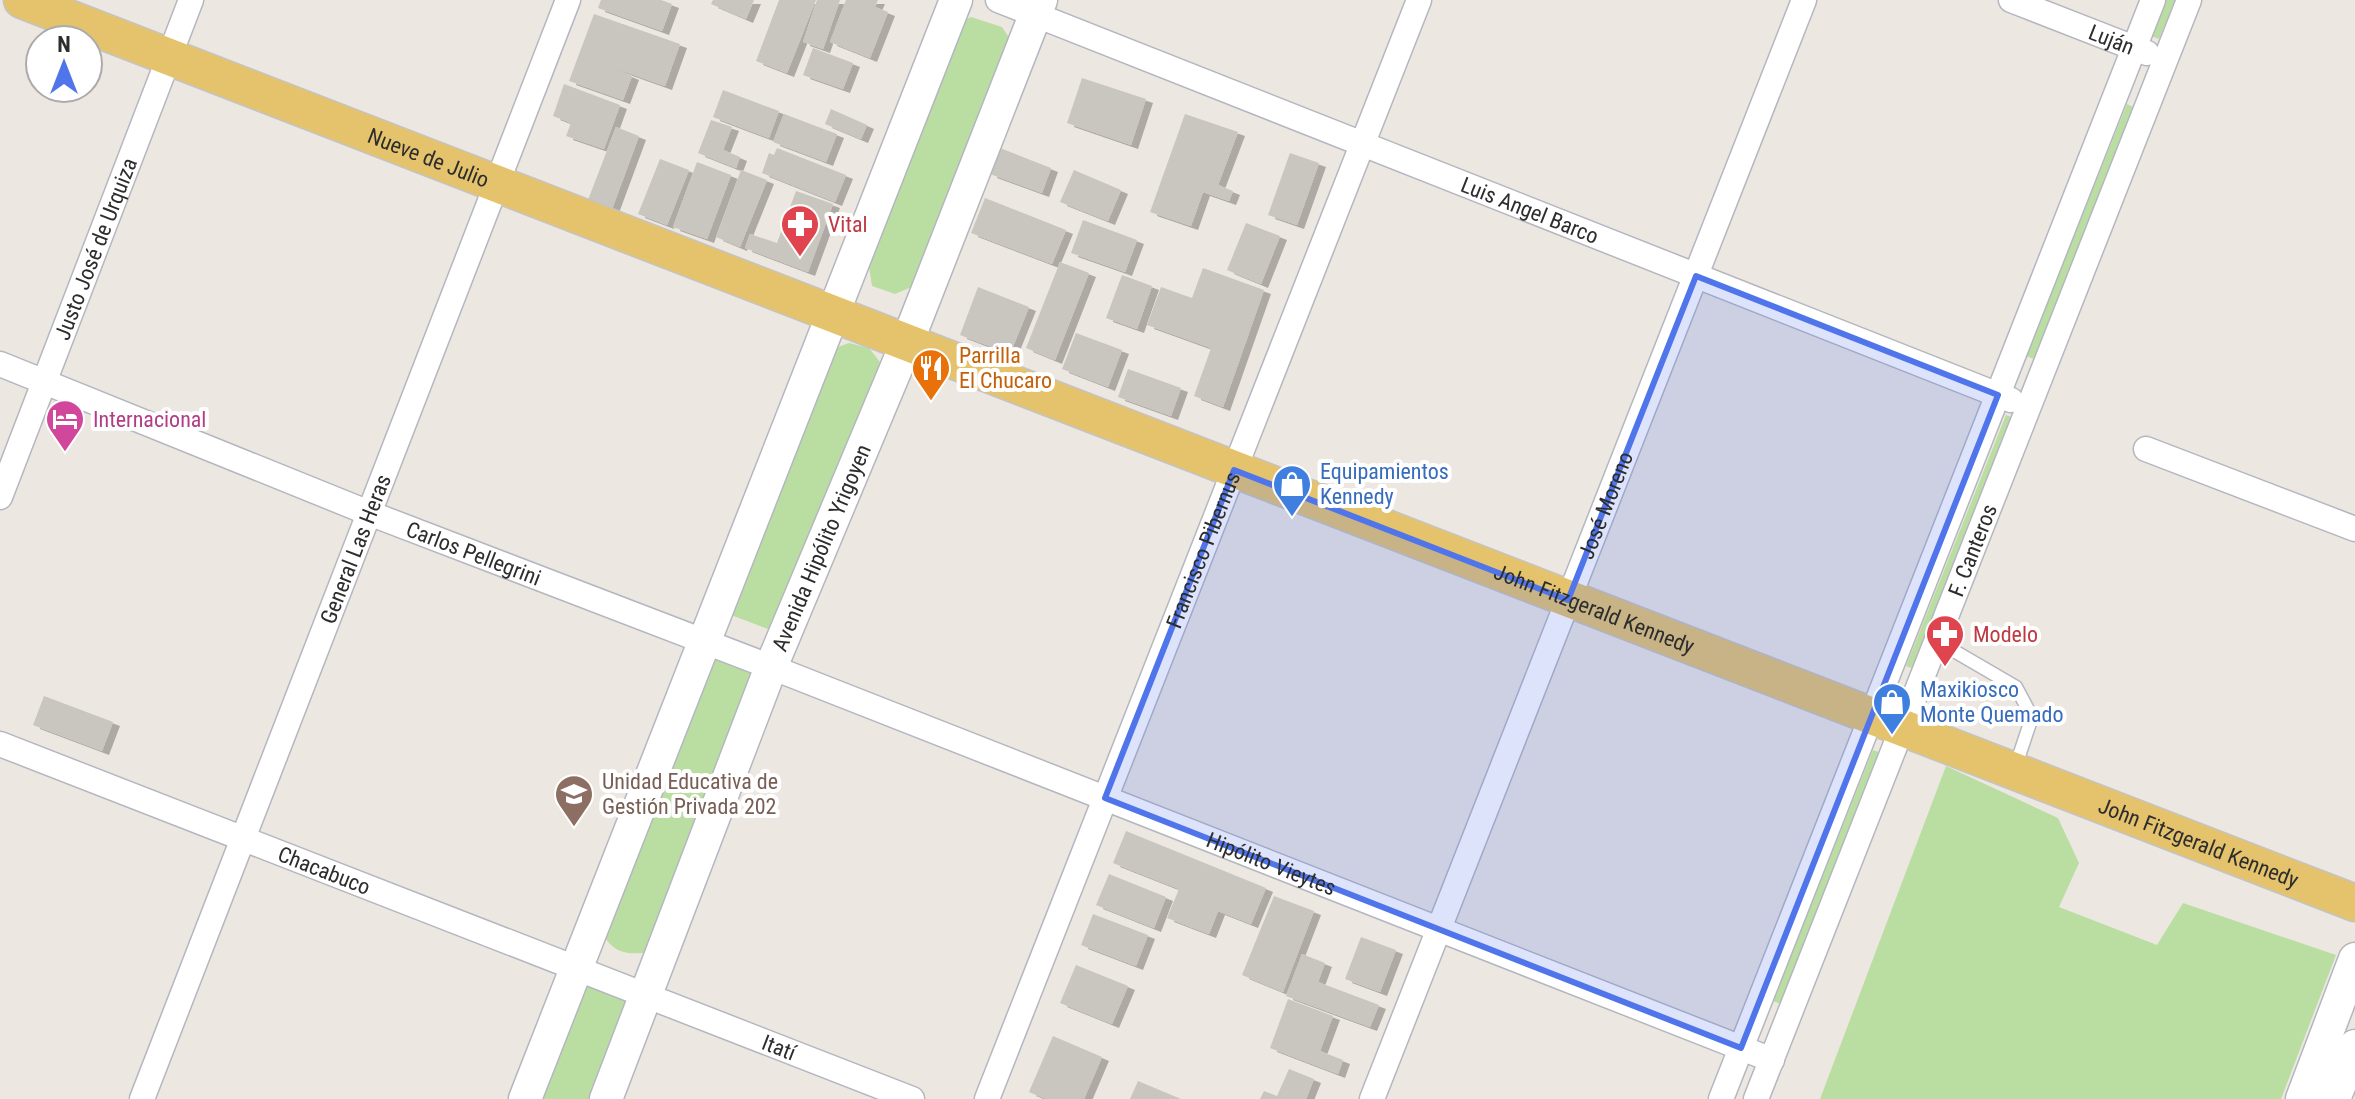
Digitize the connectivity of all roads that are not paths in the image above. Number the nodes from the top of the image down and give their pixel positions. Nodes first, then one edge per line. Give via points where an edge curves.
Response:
1 (22, 0) edge
2 (191, 0) edge
3 (568, 0) edge
4 (956, 0) edge
5 (998, 0) edge
6 (1419, 0) edge
7 (1804, 0) edge
8 (2011, 0) edge
9 (2153, 0) edge
10 (2189, 0) edge
11 (1038, 7) edge
12 (2134, 48) junction
13 (169, 59) junction
14 (2166, 60) junction
15 (1362, 144) junction
16 (496, 182) junction
17 (1696, 276) junction
18 (834, 313) junction
19 (908, 340) junction
20 (0, 364) edge
21 (45, 380) junction
22 (1998, 395) junction
23 (2027, 406) junction
24 (2146, 449) dead end
25 (1234, 470) junction
26 (0, 497) edge
27 (369, 513) junction
28 (2355, 529) edge
29 (1568, 600) junction
30 (702, 641) junction
31 (1937, 641) junction
32 (771, 667) junction
33 (1887, 723) junction
34 (0, 744) edge
35 (2014, 771) junction
36 (1105, 798) junction
37 (242, 838) junction
38 (2355, 903) edge
39 (1439, 929) junction
40 (2355, 959) edge
41 (575, 967) junction
42 (647, 996) junction
43 (2355, 1046) edge
44 (1741, 1048) junction
45 (1772, 1060) junction
46 (142, 1099) edge
47 (525, 1099) edge
48 (606, 1099) edge
49 (912, 1099) edge
50 (987, 1099) edge
51 (1372, 1099) edge
52 (1721, 1099) edge
53 (1756, 1099) edge
54 (2302, 1099) edge
55 (2334, 1099) edge

1 - 13 main road, Nueve de Julio
2 - 13 street, Justo José de Urquiza
3 - 16 street, General Las Heras
4 - 18 main road
5 - 11 street, Luis Angel Barco
6 - 15 street, Francisco Pibernus
7 - 17 street, José Moreno
8 - 12 street, Luján
9 - 12 street, F. Canteros
10 - 14 street, F. Canteros
11 - 15 street, Luis Angel Barco
11 - 19 main road, Avenida Hipólito Yrigoyen
12 - 14 street, Luján
12 - 22 street, F. Canteros
13 - 16 main road, Nueve de Julio
13 - 21 street, Justo José de Urquiza
14 - 23 street, F. Canteros
15 - 17 street, Luis Angel Barco
15 - 25 street, Francisco Pibernus
16 - 18 main road, Nueve de Julio
16 - 27 street, General Las Heras
17 - 22 street, Luis Angel Barco
17 - 29 street, José Moreno
18 - 19 main road, John Fitzgerald Kennedy
18 - 30 main road
19 - 25 main road, John Fitzgerald Kennedy
19 - 32 main road, Avenida Hipólito Yrigoyen
20 - 21 street, Carlos Pellegrini
21 - 26 street, Justo José de Urquiza
21 - 27 street, Carlos Pellegrini
22 - 23 street, Luis Angel Barco
22 - 33 street, F. Canteros
23 - 31 street, F. Canteros
24 - 28 street
25 - 29 main road, John Fitzgerald Kennedy
25 - 36 street, Francisco Pibernus
27 - 30 street, Carlos Pellegrini
27 - 37 street, General Las Heras
29 - 33 main road, John Fitzgerald Kennedy
29 - 39 street, José Moreno
30 - 32 street, Carlos Pellegrini
30 - 41 main road
31 - 33 street, F. Canteros
31 - 35 lane via 2016,687 2027,703 2032,717
32 - 36 street, Hipólito Vieytes
32 - 42 main road, Avenida Hipólito Yrigoyen
33 - 35 main road, John Fitzgerald Kennedy
33 - 44 street, F. Canteros
33 - 45 street, F. Canteros
34 - 37 street, Chacabuco
35 - 38 main road, John Fitzgerald Kennedy
36 - 39 street, Hipólito Vieytes
36 - 50 street, Francisco Pibernus
37 - 41 street, Chacabuco
37 - 46 street, General Las Heras
39 - 44 street, Hipólito Vieytes
39 - 51 street, José Moreno
40 - 54 main road
41 - 42 street, Chacabuco
41 - 47 main road
42 - 48 main road, Avenida Hipólito Yrigoyen
42 - 49 street, Itatí
43 - 55 main road
44 - 45 street, Hipólito Vieytes
44 - 52 street, F. Canteros
45 - 53 street, F. Canteros

